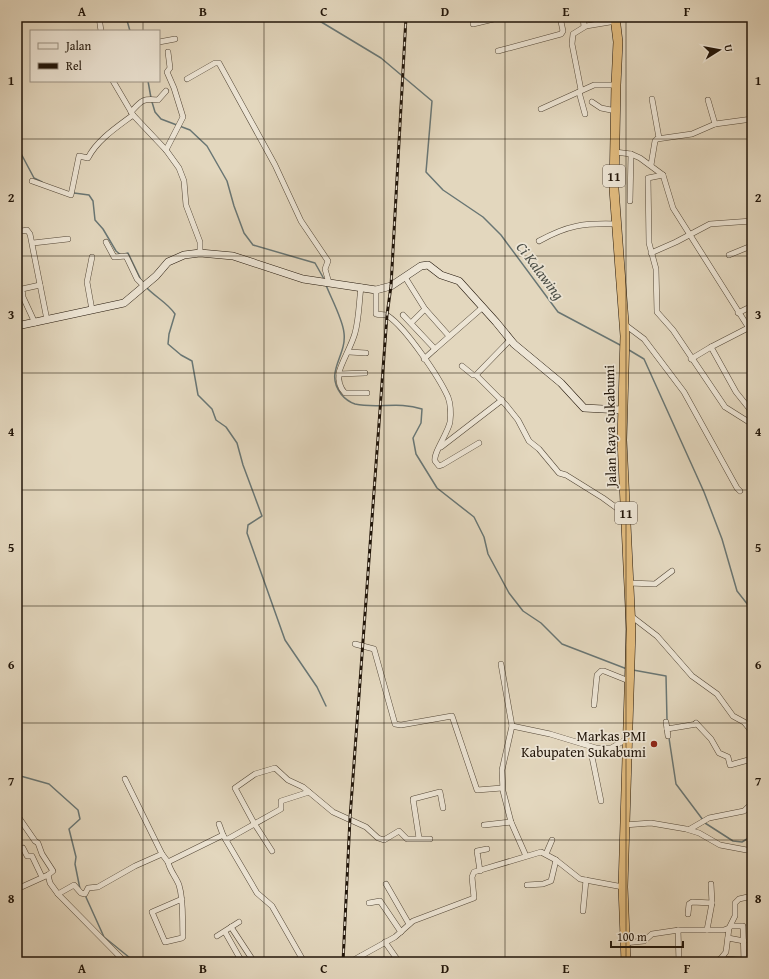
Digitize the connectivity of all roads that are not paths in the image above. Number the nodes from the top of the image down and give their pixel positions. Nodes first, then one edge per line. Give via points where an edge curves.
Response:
1 (99, 17) edge
2 (502, 17) edge
3 (560, 17) edge
4 (583, 17) edge
5 (615, 19) edge
6 (473, 24) dead end
7 (584, 27) junction
8 (101, 30) edge
9 (175, 39) dead end
10 (160, 42) edge
11 (498, 51) dead end
12 (168, 52) dead end
13 (187, 79) dead end
14 (114, 82) edge
15 (616, 85) junction
16 (166, 91) dead end
17 (580, 91) junction
18 (652, 99) dead end
19 (708, 100) dead end
20 (592, 102) dead end
21 (541, 109) dead end
22 (616, 111) junction
23 (132, 113) junction
24 (585, 114) dead end
25 (752, 119) edge
26 (715, 124) junction
27 (659, 138) junction
28 (166, 150) junction
29 (615, 152) junction
30 (631, 154) junction
31 (651, 165) junction
32 (663, 175) junction
33 (32, 181) dead end
34 (630, 201) dead end
35 (752, 221) edge
36 (616, 224) junction
37 (17, 232) edge
38 (689, 235) junction
39 (68, 239) dead end
40 (539, 241) dead end
41 (106, 242) dead end
42 (33, 243) junction
43 (752, 246) edge
44 (200, 253) junction
45 (651, 253) junction
46 (730, 255) dead end
47 (92, 256) dead end
48 (405, 277) junction
49 (329, 283) junction
50 (40, 285) junction
51 (144, 286) junction
52 (361, 287) junction
53 (20, 290) edge
54 (376, 290) junction
55 (752, 306) edge
56 (483, 307) junction
57 (92, 310) junction
58 (425, 310) junction
59 (738, 313) junction
60 (403, 315) dead end
61 (46, 320) junction
62 (35, 323) junction
63 (410, 323) junction
64 (624, 324) junction
65 (17, 326) edge
66 (748, 328) junction
67 (752, 334) edge
68 (449, 336) junction
69 (510, 340) junction
70 (711, 347) junction
71 (435, 349) junction
72 (349, 352) junction
73 (366, 353) dead end
74 (424, 359) junction
75 (690, 359) junction
76 (462, 366) dead end
77 (365, 373) dead end
78 (339, 374) junction
79 (476, 375) junction
80 (367, 394) dead end
81 (502, 400) junction
82 (622, 410) junction
83 (752, 412) edge
84 (752, 424) edge
85 (479, 443) dead end
86 (440, 448) junction
87 (740, 491) dead end
88 (626, 515) junction
89 (672, 571) dead end
90 (629, 583) junction
91 (631, 616) junction
92 (355, 644) dead end
93 (501, 664) dead end
94 (629, 679) junction
95 (594, 705) dead end
96 (666, 722) dead end
97 (512, 726) junction
98 (667, 729) junction
99 (752, 732) edge
100 (668, 736) dead end
101 (627, 739) junction
102 (590, 747) junction
103 (752, 759) edge
104 (125, 779) dead end
105 (502, 788) junction
106 (308, 792) junction
107 (601, 801) dead end
108 (752, 802) edge
109 (443, 808) dead end
110 (17, 815) edge
111 (511, 822) junction
112 (254, 823) junction
113 (218, 824) dead end
114 (484, 825) dead end
115 (624, 825) junction
116 (690, 829) junction
117 (224, 837) junction
118 (419, 838) junction
119 (430, 838) dead end
120 (552, 840) dead end
121 (24, 848) dead end
122 (487, 849) dead end
123 (272, 851) dead end
124 (752, 851) edge
125 (162, 854) junction
126 (546, 854) junction
127 (526, 856) junction
128 (556, 860) junction
129 (168, 862) junction
130 (480, 871) junction
131 (45, 876) junction
132 (586, 880) junction
133 (386, 884) dead end
134 (711, 884) dead end
135 (527, 885) dead end
136 (622, 887) junction
137 (17, 889) edge
138 (58, 894) junction
139 (752, 896) edge
140 (182, 899) junction
141 (369, 903) dead end
142 (712, 903) junction
143 (583, 912) dead end
144 (688, 914) dead end
145 (239, 922) dead end
146 (409, 924) junction
147 (232, 927) junction
148 (730, 927) junction
149 (678, 930) junction
150 (707, 930) junction
151 (225, 932) junction
152 (401, 932) junction
153 (217, 936) dead end
154 (728, 938) junction
155 (744, 941) junction
156 (385, 942) junction
157 (624, 943) junction
158 (361, 956) junction
159 (719, 960) edge
160 (744, 961) edge
161 (125, 962) edge
162 (242, 962) edge
163 (254, 962) edge
164 (304, 962) edge
165 (350, 962) edge
166 (363, 962) edge
167 (399, 962) edge
168 (626, 962) edge
169 (679, 962) edge

1 - 8 street
2 - 6 street
3 - 11 street via 561,34
4 - 7 street
5 - 7 street
5 - 15 highway, Jalan Raya Sukabumi / 11 via 618,42
7 - 17 street via 573,34 572,38
9 - 10 street
12 - 28 street via 170,68 167,72 183,117
13 - 49 street via 219,63 275,165 301,221 328,261 325,269
14 - 23 street
15 - 17 street via 597,84
15 - 22 highway, Jalan Raya Sukabumi / 11
16 - 23 street via 158,100 142,100
17 - 21 street
17 - 24 street
18 - 27 street
19 - 26 street
20 - 22 street via 601,108
22 - 29 highway, Jalan Raya Sukabumi / 11
23 - 28 street
23 - 33 street via 90,152 88,158 79,156 71,195
25 - 26 street
26 - 27 street via 692,134
27 - 31 street via 655,141
28 - 44 street via 182,176 186,205 199,238
29 - 30 street
29 - 36 highway, Jalan Raya Sukabumi / 11
30 - 31 street
30 - 34 street
31 - 32 street
32 - 38 street via 671,205
32 - 45 street via 648,178
35 - 38 street via 710,224
36 - 40 street via 572,226
36 - 64 highway, Jalan Raya Sukabumi / 11
37 - 42 street via 29,231
38 - 45 street
38 - 59 street
39 - 42 street
41 - 51 street via 114,257 126,256 137,279
42 - 50 street
43 - 46 street
44 - 49 street via 239,257 303,280
44 - 51 street via 171,260
45 - 75 street via 656,269 657,312 673,330
47 - 57 street via 87,282
48 - 54 street via 391,286
48 - 56 street via 421,266 429,265 441,275 456,280
48 - 58 street
49 - 52 street
50 - 53 street
50 - 61 street
51 - 57 street via 124,303
52 - 54 street
52 - 72 street via 356,328
53 - 62 street
54 - 74 street via 376,314 387,315 409,338
55 - 59 street
56 - 68 street
56 - 69 street
57 - 61 street
58 - 63 street
58 - 68 street
59 - 66 street
60 - 63 street
61 - 62 street
62 - 65 street
63 - 71 street
64 - 82 highway, Jalan Raya Sukabumi / 11
64 - 87 street via 644,339 684,392
66 - 67 street
66 - 70 street
68 - 71 street
69 - 79 street
69 - 82 street via 561,383 584,408
70 - 75 street
70 - 83 street via 736,392
71 - 74 street
72 - 73 street
72 - 78 street
74 - 86 street via 440,381 450,406 449,423
75 - 84 street via 725,407
76 - 79 street via 473,376
77 - 78 street
78 - 80 street via 339,384 345,393
79 - 81 street
81 - 86 street
81 - 88 street via 518,420 529,441 560,475 566,475 604,498
82 - 88 highway, Jalan Raya Sukabumi / 11
85 - 86 street via 440,466 434,459
88 - 90 highway, Jalan Raya Sukabumi / 11
89 - 90 street via 655,584
90 - 91 highway, Jalan Raya Sukabumi / 11
91 - 94 highway, Jalan Raya Sukabumi / 11
91 - 99 street via 657,636 692,676 717,694 733,716 744,722
92 - 105 street via 374,649 395,724 452,716 477,790
93 - 97 street
94 - 95 street via 600,671 597,675
94 - 101 highway, Jalan Raya Sukabumi / 11
96 - 98 street
97 - 102 street via 558,736
97 - 105 street via 504,759
98 - 100 street
98 - 103 street via 696,724 711,739 719,754 728,756 730,765
101 - 102 street via 611,748
101 - 115 highway, Jalan Raya Sukabumi / 11
102 - 107 street
104 - 125 street
105 - 111 street
106 - 112 street via 281,801 281,809
106 - 112 street via 288,780 277,768 255,774 235,788
106 - 118 street via 333,812 366,826 382,840 399,831 405,838
108 - 116 street via 744,811 709,818
109 - 118 street via 440,792 413,799
110 - 131 street via 38,843 52,870 52,873
111 - 114 street
111 - 127 street
112 - 117 street
112 - 123 street
113 - 117 street
115 - 116 street via 651,823
115 - 136 highway, Jalan Raya Sukabumi / 11
116 - 124 street via 720,845
117 - 129 street
117 - 164 street via 257,893 272,906
118 - 119 street
120 - 126 street
121 - 131 street via 27,856 32,856
122 - 130 street via 478,851
125 - 129 street
125 - 138 street via 98,887 88,888 85,894 74,885
126 - 127 street via 539,852
126 - 128 street
127 - 130 street
128 - 132 street via 576,877
128 - 135 street via 551,881
129 - 140 street
130 - 146 street via 472,875 474,898
131 - 137 street
131 - 138 street
132 - 136 street
132 - 143 street
133 - 146 street
134 - 142 street
136 - 157 highway, 11
138 - 161 street
139 - 148 street via 736,901 735,916
140 - 140 street via 183,938 165,942 152,912
141 - 152 street via 380,901
142 - 144 street via 690,902
142 - 150 street
145 - 147 street
146 - 152 street
147 - 151 street
147 - 163 street
148 - 150 street via 724,930
148 - 154 street
148 - 155 street via 743,926
149 - 150 street
149 - 157 street via 652,934 644,941
149 - 169 street
151 - 153 street
151 - 162 street
152 - 156 street
154 - 155 street
154 - 159 street via 726,952
155 - 160 street
156 - 158 street
156 - 167 street
157 - 168 highway, 11
158 - 165 street
158 - 166 street
159 - 160 street

